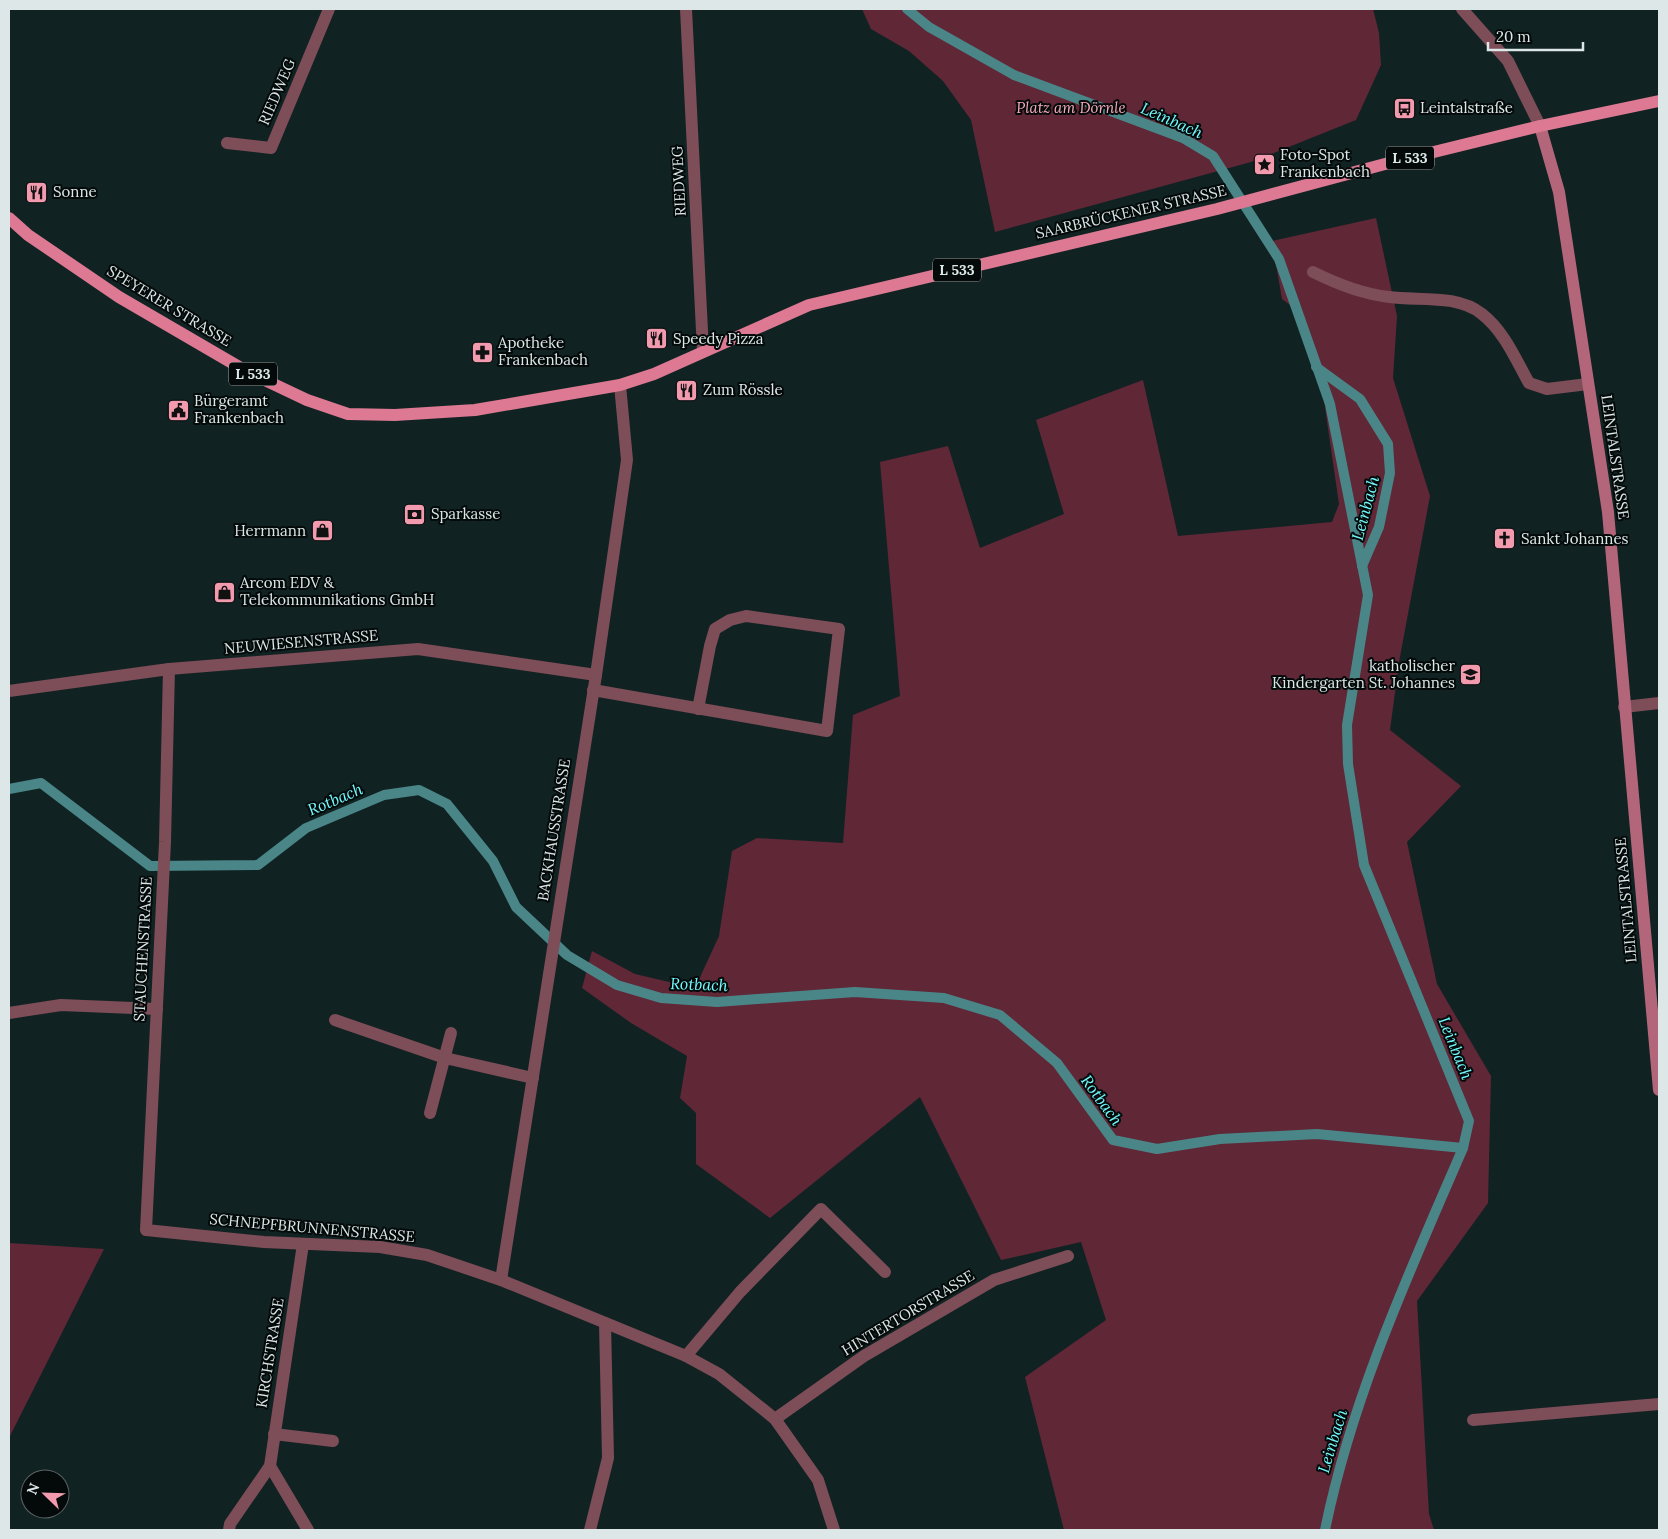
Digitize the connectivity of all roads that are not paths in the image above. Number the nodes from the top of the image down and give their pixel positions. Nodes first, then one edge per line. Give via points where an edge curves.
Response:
1 (329, 9) edge
2 (686, 9) edge
3 (1462, 9) edge
4 (1659, 102) edge
5 (1540, 126) junction
6 (227, 142) dead end
7 (9, 218) edge
8 (1313, 272) dead end
9 (703, 351) junction
10 (1588, 384) junction
11 (620, 385) junction
12 (169, 669) junction
13 (596, 675) junction
14 (593, 690) junction
15 (9, 691) edge
16 (1659, 703) edge
17 (1624, 707) junction
18 (698, 709) junction
19 (157, 1009) junction
20 (9, 1012) edge
21 (335, 1020) dead end
22 (451, 1033) dead end
23 (445, 1058) junction
24 (533, 1078) junction
25 (1659, 1090) edge
26 (430, 1113) dead end
27 (146, 1230) joint
28 (303, 1244) junction
29 (1068, 1256) dead end
30 (884, 1272) dead end
31 (500, 1280) junction
32 (605, 1323) junction
33 (686, 1356) junction
34 (1659, 1404) edge
35 (775, 1419) junction
36 (1473, 1420) dead end
37 (274, 1434) junction
38 (333, 1441) dead end
39 (270, 1466) junction
40 (229, 1530) edge
41 (308, 1530) edge
42 (590, 1530) edge
43 (834, 1530) edge

1 - 6 street, RIEDWEG via 271,148
2 - 9 street, RIEDWEG
3 - 5 street via 1508,61
4 - 5 main road, SAARBRÜCKENER STRASSE / L 533
5 - 9 main road, SAARBRÜCKENER STRASSE / L 533 via 1217,209 809,305
5 - 10 main road, LEINTALSTRASSE via 1559,192
7 - 11 main road, SPEYERER STRASSE / L 533 via 119,297 246,371 307,400 348,414 475,410
8 - 10 street via 1344,287 1387,297 1458,302 1482,313 1501,334 1529,383 1547,389
9 - 11 main road, SAARBRÜCKENER STRASSE / L 533 via 654,374
10 - 17 main road, LEINTALSTRASSE via 1608,512
11 - 13 street, BACKHAUSSTRASSE via 628,454
12 - 13 street, NEUWIESENSTRASSE via 418,649
12 - 15 street, NEUWIESENSTRASSE
12 - 19 street, STAUCHENSTRASSE
13 - 14 street, BACKHAUSSTRASSE
14 - 18 street
14 - 24 street, BACKHAUSSTRASSE
16 - 17 street
17 - 25 main road, LEINTALSTRASSE
18 - 18 street via 827,731 839,629 746,616 730,620 715,629
19 - 20 street via 61,1005
19 - 27 street, STAUCHENSTRASSE
21 - 23 street
22 - 23 street
23 - 24 street
23 - 26 street
24 - 31 street, BACKHAUSSTRASSE
27 - 28 street, SCHNEPFBRUNNENSTRASSE
28 - 31 street, SCHNEPFBRUNNENSTRASSE via 380,1247 427,1255
28 - 37 street, KIRCHSTRASSE
29 - 35 street, HINTERTORSTRASSE via 994,1280 864,1356
30 - 33 street via 821,1209 740,1292
31 - 32 street
32 - 33 street
32 - 42 street via 608,1458
33 - 35 street via 719,1374
34 - 36 street
35 - 43 street via 818,1480
37 - 38 street
37 - 39 street, KIRCHSTRASSE
39 - 40 street, KIRCHSTRASSE
39 - 41 street

